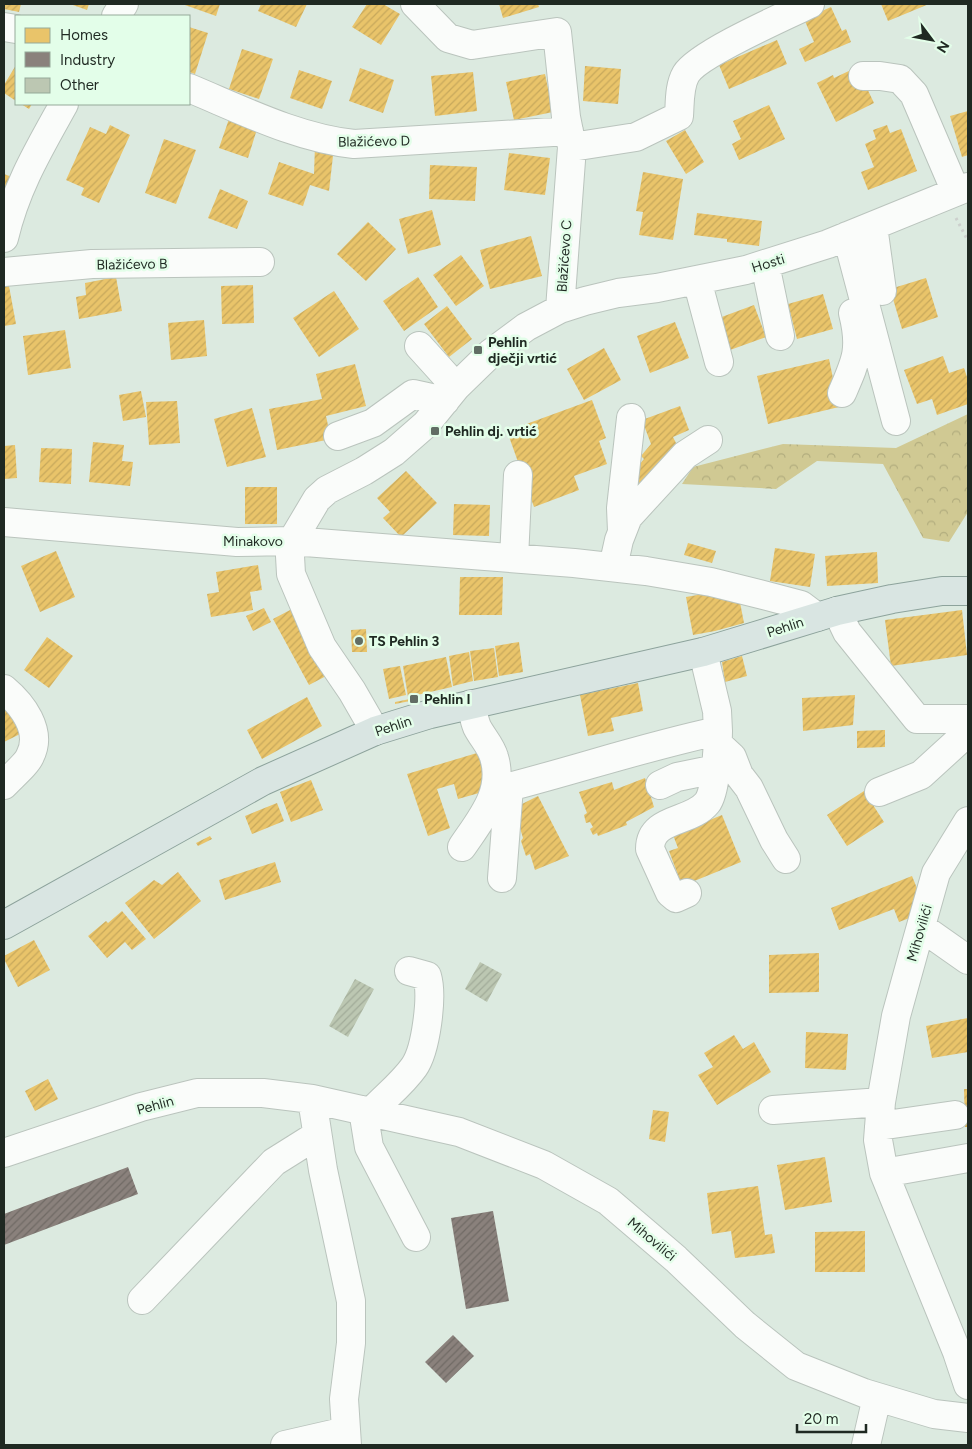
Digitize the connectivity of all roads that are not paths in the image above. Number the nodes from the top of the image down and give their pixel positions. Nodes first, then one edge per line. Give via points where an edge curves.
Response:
1 (124, 4) edge
2 (415, 4) edge
3 (810, 4) edge
4 (117, 15) edge
5 (863, 76) dead end
6 (190, 88) edge
7 (63, 105) edge
8 (571, 139) junction
9 (960, 198) edge
10 (873, 226) junction
11 (4, 238) edge
12 (842, 238) junction
13 (260, 262) dead end
14 (765, 264) junction
15 (4, 272) edge
16 (697, 280) junction
17 (882, 291) dead end
18 (560, 309) junction
19 (780, 336) dead end
20 (419, 346) dead end
21 (719, 362) dead end
22 (842, 393) dead end
23 (450, 394) junction
24 (631, 418) dead end
25 (896, 422) dead end
26 (338, 436) dead end
27 (708, 440) dead end
28 (518, 476) dead end
29 (4, 522) edge
30 (622, 531) junction
31 (292, 541) junction
32 (514, 558) junction
33 (613, 567) junction
34 (968, 591) edge
35 (827, 614) junction
36 (703, 652) junction
37 (4, 688) edge
38 (472, 704) junction
39 (968, 720) edge
40 (375, 731) junction
41 (968, 732) edge
42 (717, 748) junction
43 (4, 785) edge
44 (660, 785) dead end
45 (879, 792) dead end
46 (968, 821) edge
47 (961, 847) edge
48 (462, 848) dead end
49 (786, 860) dead end
50 (502, 878) dead end
51 (687, 894) dead end
52 (4, 925) edge
53 (920, 927) junction
54 (968, 960) edge
55 (409, 972) dead end
56 (815, 1091) dead end
57 (312, 1099) junction
58 (881, 1104) junction
59 (774, 1110) dead end
60 (367, 1111) junction
61 (955, 1115) dead end
62 (317, 1134) junction
63 (4, 1153) edge
64 (968, 1158) edge
65 (884, 1172) junction
66 (416, 1237) dead end
67 (142, 1300) dead end
68 (968, 1385) edge
69 (877, 1397) junction
70 (968, 1418) edge
71 (347, 1438) edge
72 (284, 1445) edge
73 (866, 1445) edge

1 - 4 street
2 - 8 street, Blažićevo C via 448,38 472,45 557,32
3 - 8 street via 707,55 686,73 680,92 680,116 636,137
5 - 9 street via 900,79 914,94
6 - 8 street, Blažićevo D via 280,125 330,141 354,144
7 - 11 street via 27,171
8 - 18 street, Blažićevo C
9 - 10 street, Hosti
10 - 12 street, Hosti
10 - 17 street
12 - 14 street, Hosti
12 - 22 street via 858,342 856,359
12 - 25 street
13 - 15 street, Blažićevo B via 92,264
14 - 16 street, Hosti
14 - 19 street
16 - 18 street, Hosti via 618,293
16 - 21 street
18 - 23 street, Blažićevo C via 508,340
20 - 23 street
23 - 26 street via 413,394 373,423
23 - 31 street, Blažićevo C via 426,424 394,452 322,494
24 - 30 street via 621,508
27 - 30 street via 685,455 659,482 628,517
28 - 32 street
29 - 31 street, Minakovo via 237,542
30 - 33 street
31 - 32 street, Pehlin
31 - 40 street, Minakovo via 291,574 315,632
32 - 33 street, Pehlin
33 - 35 street, Pehlin via 721,584
34 - 35 main road, Pehlin via 942,591
35 - 36 main road, Pehlin
35 - 39 street via 847,632 917,719
36 - 38 main road, Pehlin
36 - 42 street via 717,711
37 - 43 street via 27,717 35,736 30,757
38 - 40 main road, Pehlin
38 - 48 street via 476,725 494,756 498,775 488,809
40 - 52 main road, Pehlin via 263,781
41 - 45 street via 921,775
42 - 44 street via 677,777
42 - 49 street via 732,757
42 - 50 street via 662,743 509,787
42 - 51 street via 706,803 661,827 650,842 650,849 670,893 676,898
46 - 47 street, Mihovilići
47 - 53 street, Mihovilići via 936,872
53 - 54 street
53 - 58 street, Mihovilići via 896,1016
55 - 60 street via 427,976 429,982 428,1019 422,1045 415,1065 398,1087
56 - 58 street
57 - 60 street, Mihovilići
57 - 62 street
57 - 63 street, Pehlin via 262,1093 197,1094 141,1107
58 - 59 street
58 - 61 street
58 - 65 street, Mihovilići via 878,1140
60 - 66 street via 369,1147
60 - 69 street, Mihovilići via 459,1132 544,1165 608,1201 676,1258 745,1325 796,1366
62 - 67 street via 274,1162
62 - 71 street via 351,1301 351,1343 344,1398
64 - 65 street
65 - 68 street, Mihovilići
69 - 70 street, Mihovilići via 934,1414
69 - 73 street
71 - 72 street

